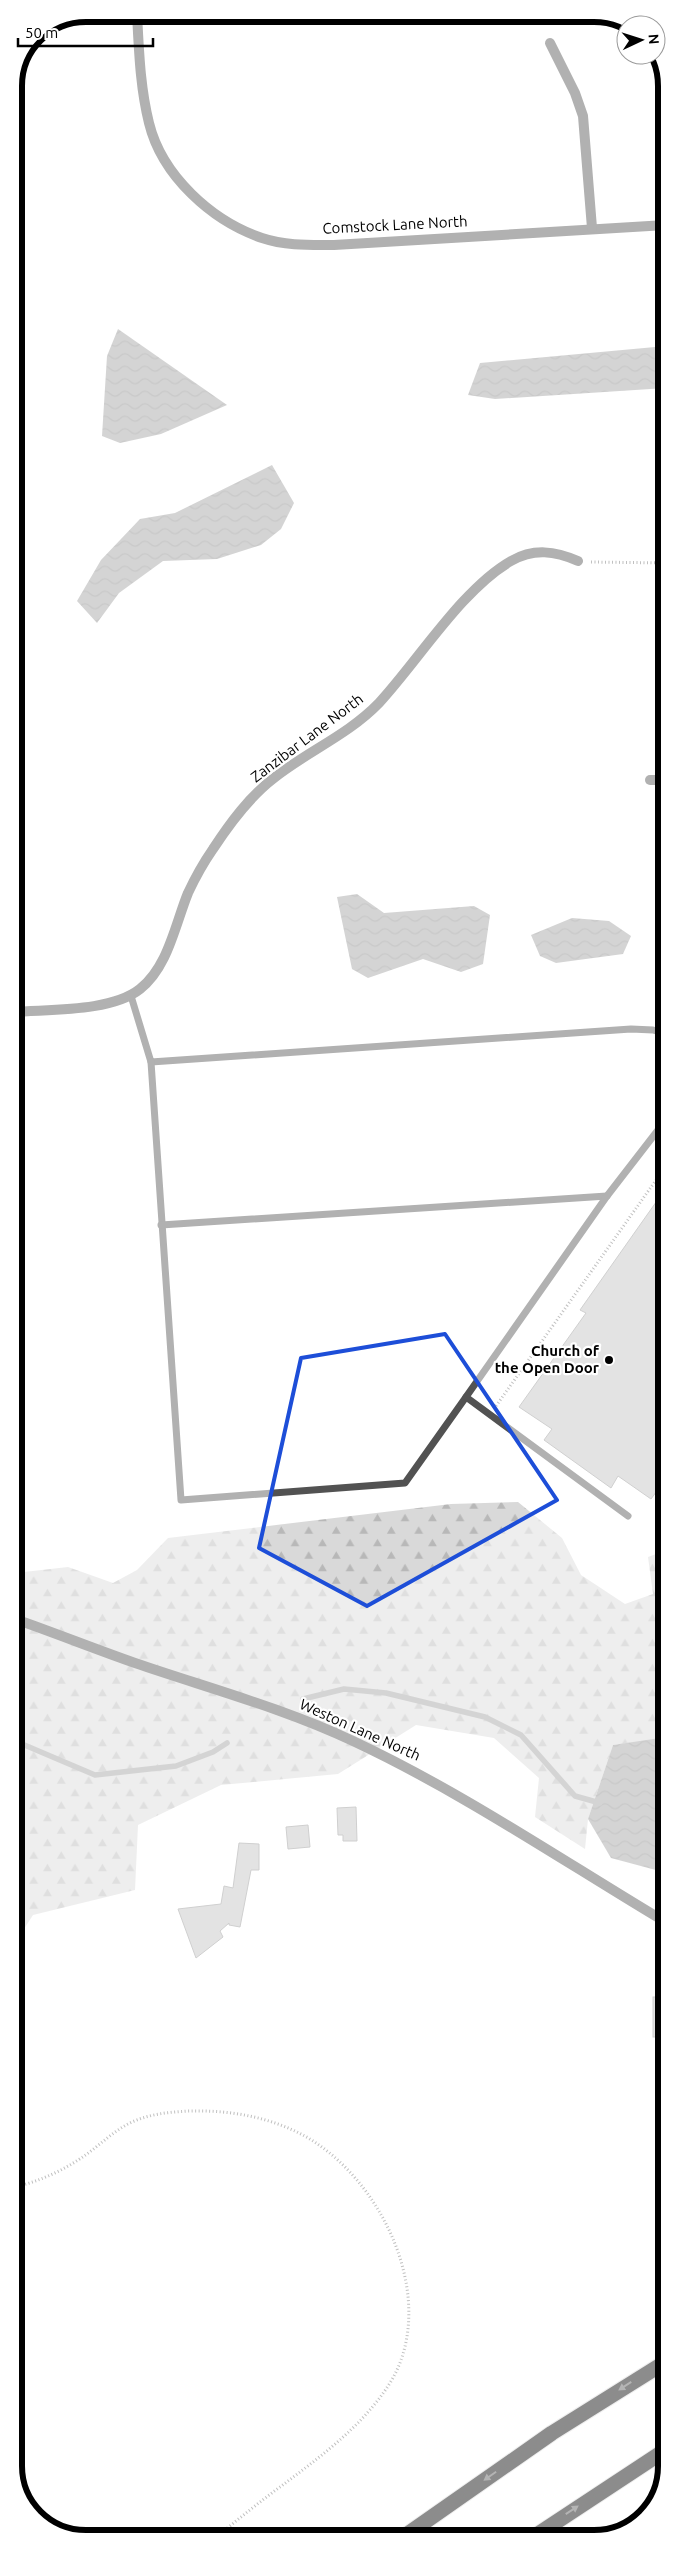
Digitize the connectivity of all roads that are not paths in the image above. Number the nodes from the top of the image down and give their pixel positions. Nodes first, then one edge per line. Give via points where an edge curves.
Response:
1 (139, 23) edge
2 (550, 43) dead end
3 (658, 225) edge
4 (592, 228) junction
5 (578, 561) road end
6 (650, 780) dead end
7 (658, 780) edge
8 (131, 996) junction
9 (22, 1011) edge
10 (658, 1032) edge
11 (151, 1062) junction
12 (658, 1130) edge
13 (607, 1196) junction
14 (161, 1225) junction
15 (466, 1397) junction
16 (628, 1516) dead end
17 (22, 1622) edge
18 (658, 1918) edge
19 (658, 2367) edge
20 (658, 2455) edge
21 (413, 2530) edge
22 (544, 2530) edge

1 - 4 street, Comstock Lane North via 144,99 149,125 160,151 178,179 202,203 232,224 262,238 296,245 334,245
2 - 4 street via 583,116
3 - 4 street, Comstock Lane North
5 - 8 street, Zanzibar Lane North via 562,554 538,552 527,553 511,561 471,595 379,703 356,724 266,785 239,812 211,850 189,892 153,977
6 - 7 street
8 - 9 street, Zanzibar Lane North via 102,1004
8 - 11 lane
10 - 11 lane via 631,1029
11 - 14 lane
12 - 13 lane
13 - 14 lane
13 - 15 lane
14 - 15 lane via 181,1500 404,1483
15 - 16 lane
17 - 18 street, Weston Lane North via 257,1702 352,1740 419,1773
19 -> 21 highway via 552,2433
22 -> 20 highway

